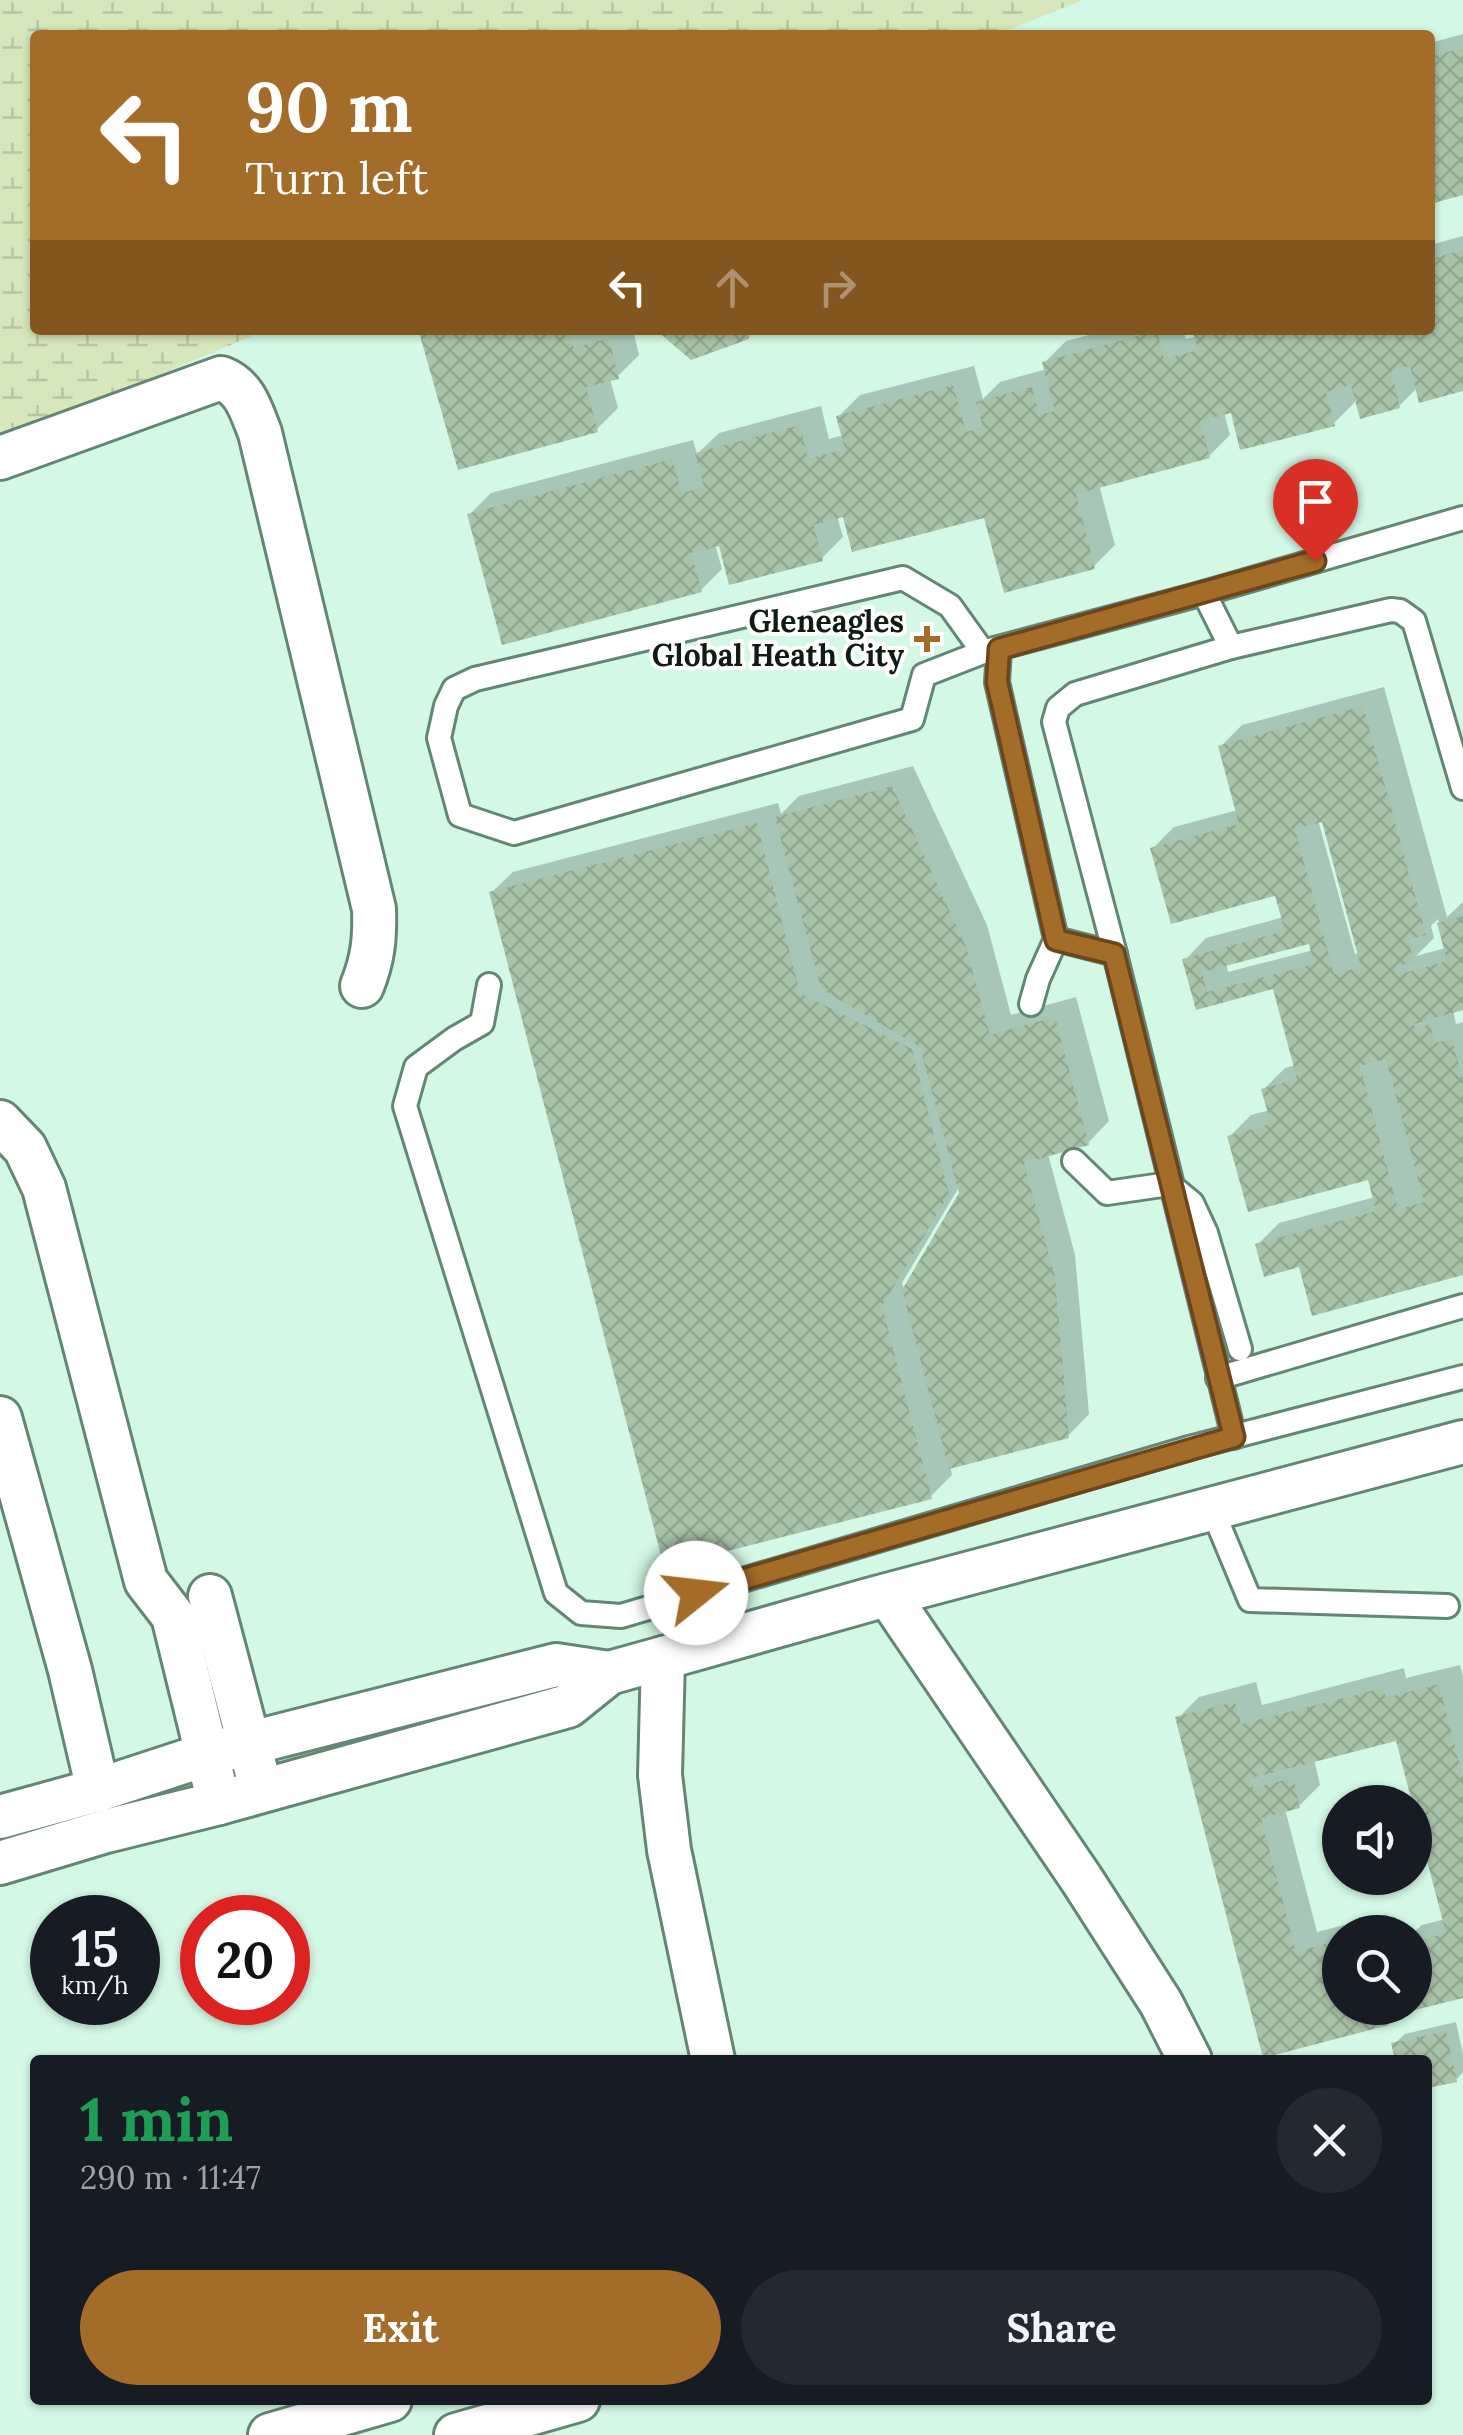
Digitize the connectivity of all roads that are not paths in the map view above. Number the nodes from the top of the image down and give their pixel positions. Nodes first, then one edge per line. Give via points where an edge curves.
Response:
1 (0, 458) edge
2 (1463, 518) edge
3 (1204, 593) junction
4 (1231, 648) junction
5 (991, 650) junction
6 (1463, 788) edge
7 (1056, 940) junction
8 (1114, 954) junction
9 (362, 986) dead end
10 (489, 986) dead end
11 (1031, 1004) dead end
12 (0, 1122) edge
13 (1074, 1160) dead end
14 (1170, 1184) junction
15 (1463, 1306) edge
16 (1240, 1349) dead end
17 (1463, 1377) edge
18 (1218, 1378) junction
19 (0, 1418) edge
20 (1234, 1437) junction
21 (1463, 1442) edge
22 (1212, 1509) junction
23 (888, 1595) junction
24 (210, 1596) dead end
25 (1447, 1606) dead end
26 (663, 1658) junction
27 (609, 1674) junction
28 (249, 1744) junction
29 (208, 1754) junction
30 (96, 1781) junction
31 (262, 1791) junction
32 (0, 1795) edge
33 (219, 1803) junction
34 (0, 1816) edge
35 (0, 1863) edge
36 (712, 2055) edge
37 (1187, 2055) edge
38 (381, 2405) edge
39 (561, 2405) edge
40 (346, 2424) edge
41 (270, 2435) edge
42 (456, 2435) edge

1 - 9 street via 221,378 246,398 260,433 374,910 375,942
2 - 3 lane
3 - 4 lane
3 - 5 lane
4 - 6 lane via 1400,611 1414,622
4 - 8 lane via 1075,694 1058,708 1054,722
5 - 5 lane via 924,676 912,719 514,833 460,814 440,738 454,689 476,679 902,578 950,606
5 - 7 lane
7 - 8 lane
7 - 11 lane
8 - 14 lane
10 - 20 lane via 482,1024 416,1067 405,1106 556,1593 581,1613 621,1616
12 - 29 street via 25,1148 44,1188 146,1581 172,1616
13 - 14 lane via 1106,1193
14 - 16 lane via 1192,1203 1206,1233
14 - 18 lane
15 - 18 lane
17 - 20 lane
18 - 20 lane
19 - 30 street
21 - 22 street
22 - 23 street
22 - 25 lane via 1250,1600
23 - 26 street
23 - 37 street via 1082,1880
24 - 28 street
26 - 27 street
26 - 36 street via 660,1775 668,1850
27 - 28 street via 556,1664
27 - 31 street via 568,1706
28 - 29 street
28 - 31 street
29 - 30 street
29 - 33 street
30 - 32 street
30 - 34 street
31 - 33 street
33 - 35 street
38 - 40 street
39 - 42 street
40 - 41 street

